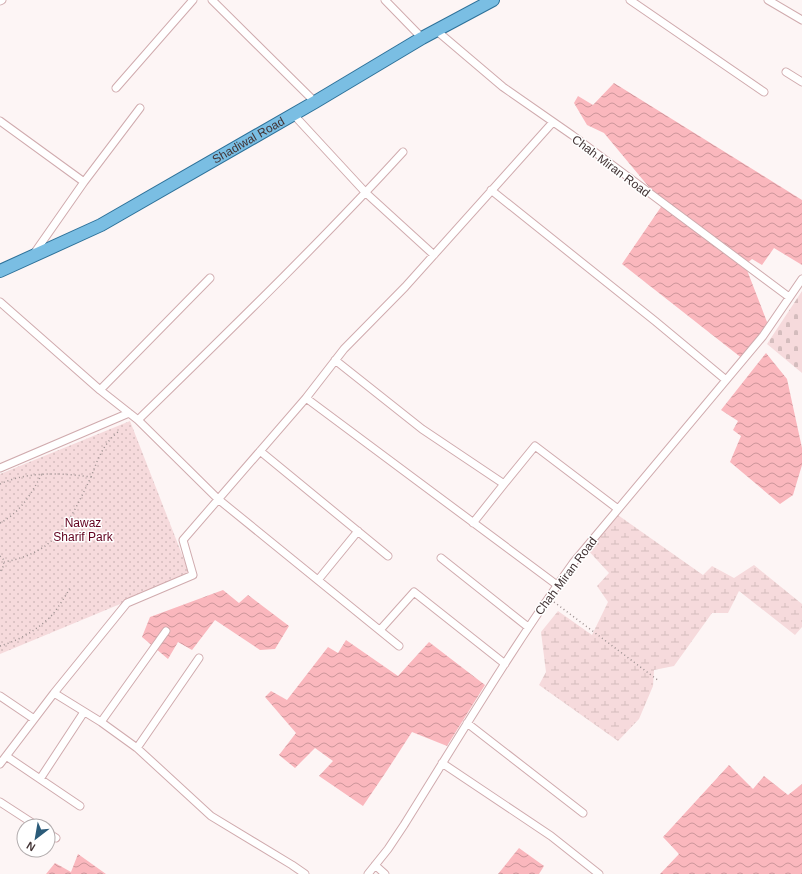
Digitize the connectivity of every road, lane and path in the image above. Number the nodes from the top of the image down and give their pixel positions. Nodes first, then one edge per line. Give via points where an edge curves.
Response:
1 (193, 0) edge
2 (212, 0) edge
3 (386, 0) edge
4 (492, 0) edge
5 (630, 0) edge
6 (768, 0) edge
7 (802, 20) edge
8 (437, 31) junction
9 (422, 38) junction
10 (786, 72) dead end
11 (802, 82) edge
12 (116, 88) dead end
13 (764, 92) dead end
14 (315, 102) junction
15 (140, 108) dead end
16 (293, 114) junction
17 (0, 121) edge
18 (553, 122) junction
19 (403, 152) dead end
20 (84, 182) junction
21 (492, 190) junction
22 (366, 193) junction
23 (434, 255) junction
24 (32, 256) junction
25 (0, 271) edge
26 (210, 278) dead end
27 (802, 279) edge
28 (789, 297) junction
29 (0, 302) edge
30 (335, 360) junction
31 (726, 380) junction
32 (100, 390) junction
33 (306, 398) junction
34 (129, 413) junction
35 (138, 420) junction
36 (118, 432) dead end
37 (260, 450) junction
38 (0, 468) edge
39 (42, 474) junction
40 (91, 477) junction
41 (0, 484) edge
42 (504, 484) junction
43 (218, 499) junction
44 (618, 509) junction
45 (0, 523) edge
46 (473, 523) junction
47 (358, 532) junction
48 (0, 556) edge
49 (388, 556) dead end
50 (442, 558) dead end
51 (4, 562) junction
52 (0, 572) edge
53 (318, 580) junction
54 (557, 585) junction
55 (70, 588) dead end
56 (548, 597) junction
57 (528, 627) junction
58 (380, 630) junction
59 (166, 631) dead end
60 (0, 646) edge
61 (399, 646) dead end
62 (199, 658) dead end
63 (505, 664) junction
64 (659, 681) dead end
65 (54, 693) junction
66 (0, 696) edge
67 (84, 712) junction
68 (34, 720) junction
69 (101, 722) junction
70 (467, 723) junction
71 (137, 748) junction
72 (2, 760) edge
73 (442, 764) junction
74 (40, 778) junction
75 (0, 802) edge
76 (80, 806) dead end
77 (582, 813) dead end
78 (25, 818) edge
79 (375, 865) junction
80 (305, 874) edge
81 (368, 874) edge
82 (385, 874) edge
83 (599, 874) edge

1 - 12 street
2 - 14 street
3 - 9 street
4 - 8 main road, Shadiwal Road
5 - 13 street
6 - 7 street
8 - 9 main road, Shadiwal Road
8 - 18 street, Chah Miran Road via 503,87
9 - 14 main road, Shadiwal Road
10 - 11 street
14 - 16 main road, Shadiwal Road
15 - 20 street
16 - 22 street
16 - 24 main road, Shadiwal Road via 101,225
17 - 20 street
18 - 21 street
18 - 28 street, Chah Miran Road
19 - 22 street
20 - 24 street
21 - 23 street
21 - 31 street
22 - 23 street
22 - 35 street
23 - 30 street
24 - 25 main road, Shadiwal Road
26 - 32 street
27 - 28 street, Chah Miran Road
28 - 31 street, Chah Miran Road via 763,336
29 - 32 street
30 - 33 street
30 - 42 street via 422,429
31 - 44 street, Chah Miran Road
32 - 34 street
33 - 37 street
33 - 46 street
34 - 35 street
34 - 38 street
35 - 43 street
36 - 40 path via 102,449
37 - 43 street
37 - 47 street
39 - 40 path
39 - 41 path via 24,476
39 - 45 path via 20,508
40 - 51 path via 66,526 56,538 30,555
42 - 44 street via 535,446
42 - 46 street
43 - 53 street
43 - 65 street via 183,540 193,575 127,604
44 - 54 street, Chah Miran Road
46 - 54 street
47 - 49 street
47 - 53 street
48 - 51 path
50 - 57 street
51 - 52 path
53 - 58 street
54 - 56 street, Chah Miran Road
55 - 60 path via 54,613 44,622 17,640
56 - 57 street, Chah Miran Road
56 - 64 path
57 - 63 street, Chah Miran Road
58 - 61 street
58 - 63 street via 414,592
59 - 69 street
62 - 71 street
63 - 70 street, Chah Miran Road
65 - 67 street
65 - 68 street
66 - 68 street
67 - 69 street
67 - 74 street
68 - 72 street
69 - 71 street
70 - 73 street, Chah Miran Road
70 - 77 street
71 - 80 street via 211,816
72 - 74 street
73 - 79 street, Chah Miran Road
73 - 83 street via 551,836
74 - 76 street
75 - 78 street
79 - 81 street, Chah Miran Road
79 - 82 street

